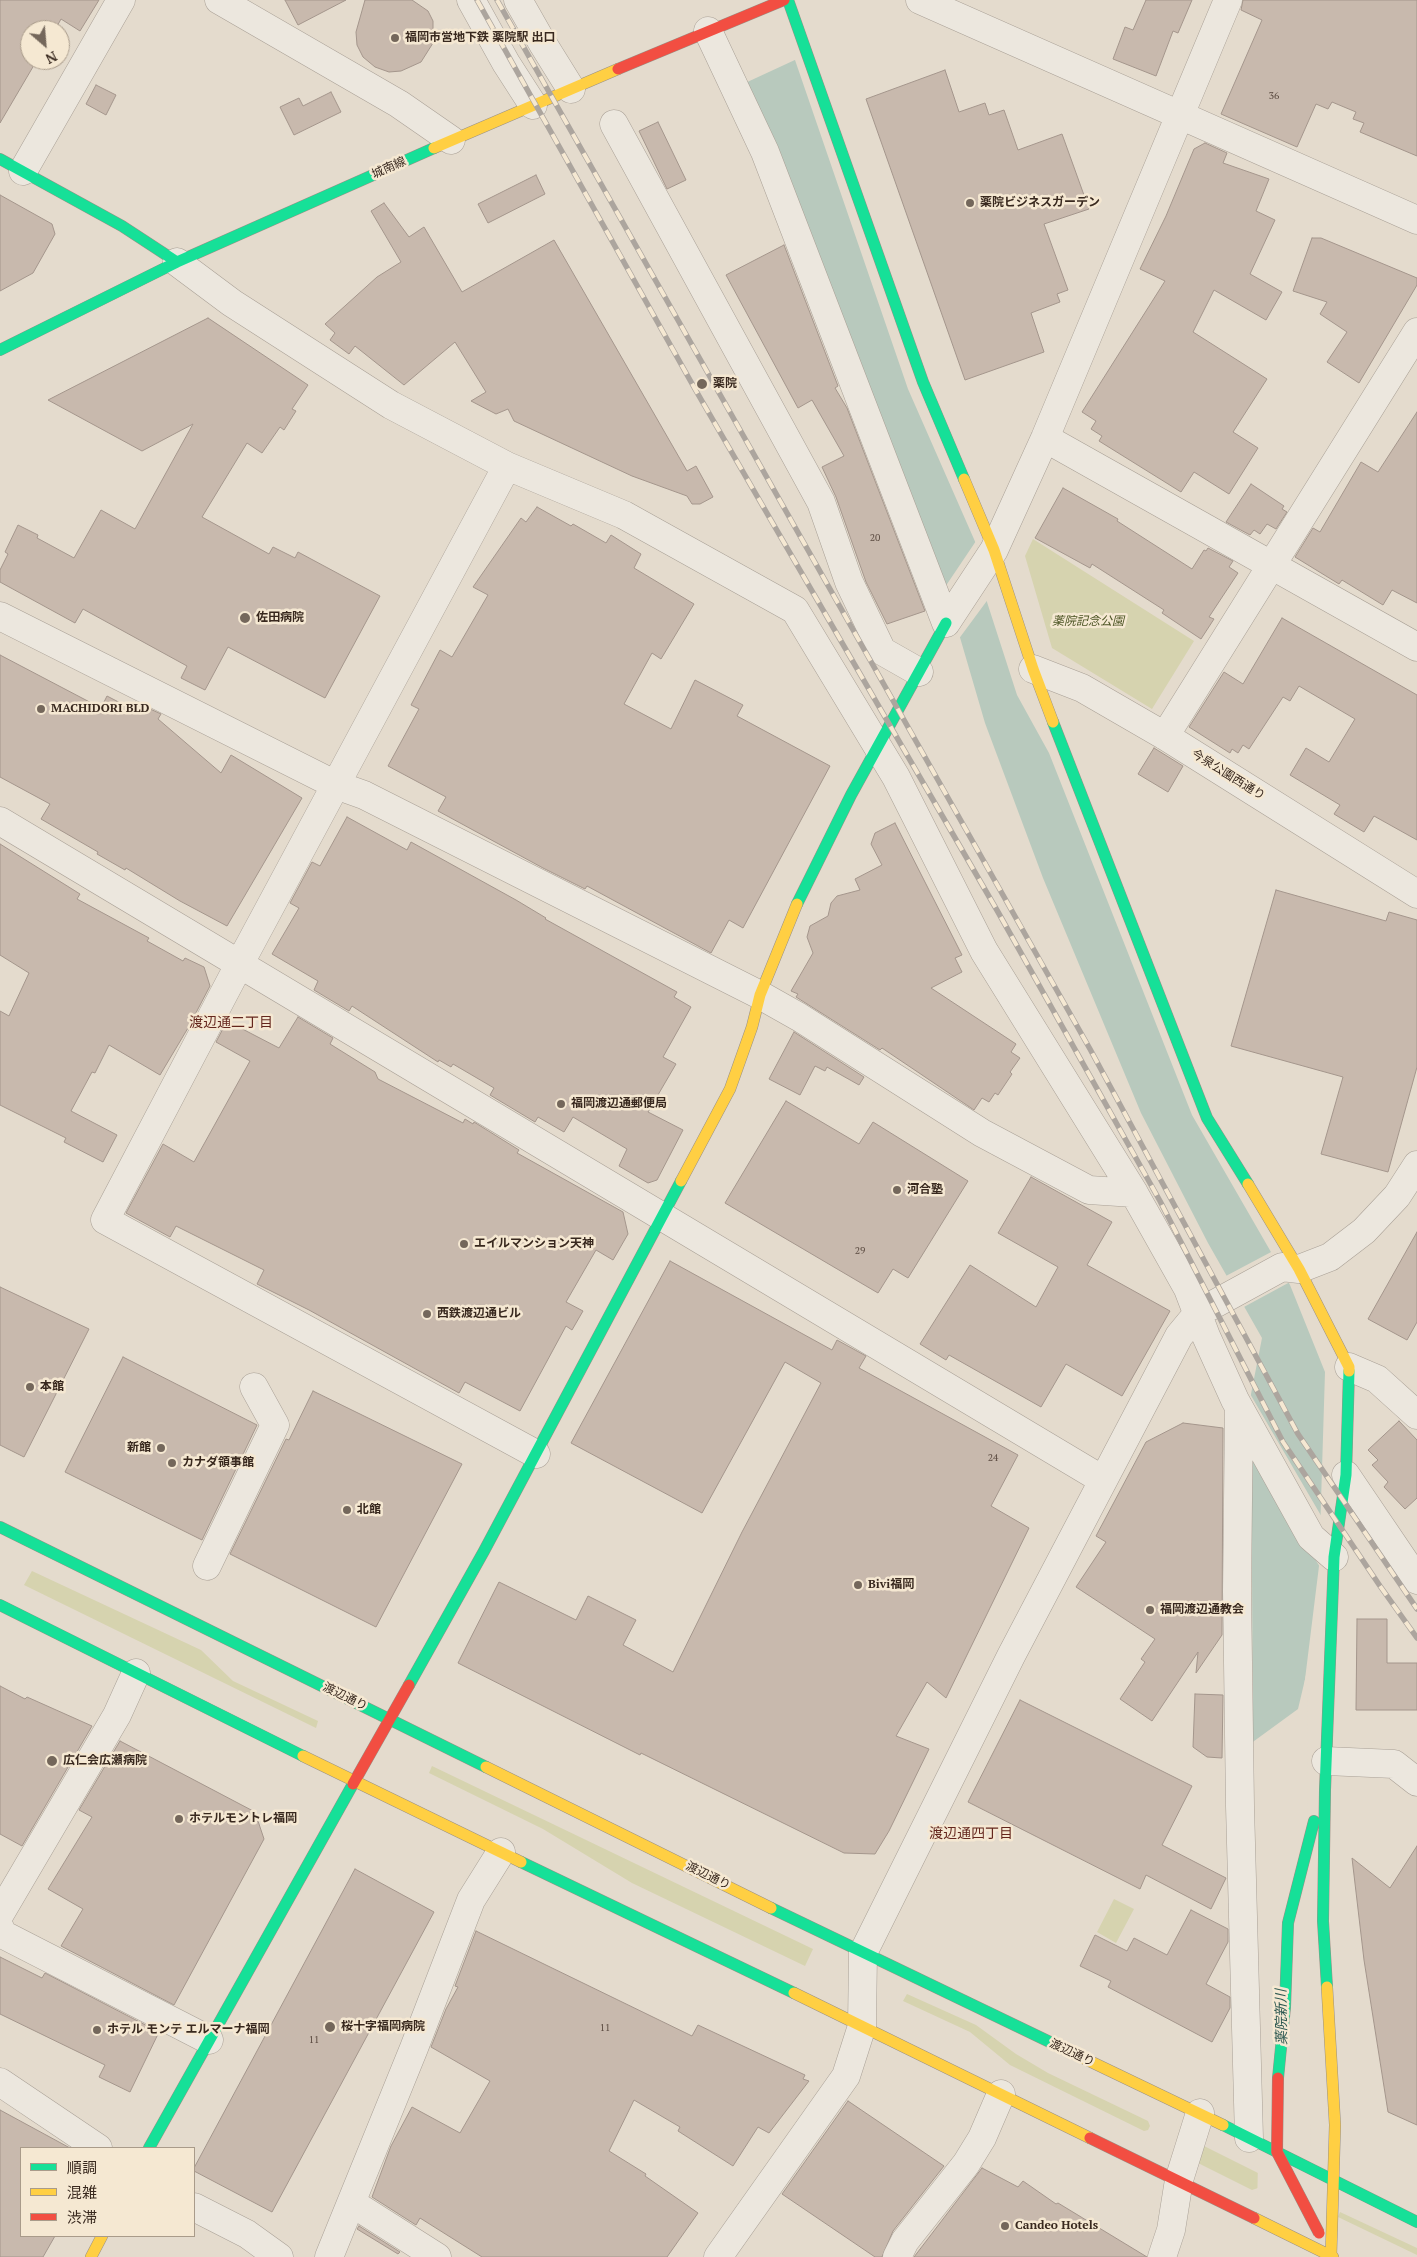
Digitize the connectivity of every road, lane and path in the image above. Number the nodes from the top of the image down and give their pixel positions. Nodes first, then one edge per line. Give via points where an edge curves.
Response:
1 (122, 0) edge
2 (219, 0) edge
3 (471, 0) edge
4 (518, 0) edge
5 (788, 0) edge
6 (920, 0) edge
7 (1228, 0) edge
8 (779, 2) edge
9 (713, 29) junction
10 (571, 88) junction
11 (533, 105) junction
12 (1179, 115) junction
13 (614, 124) dead end
14 (451, 140) junction
15 (12, 165) edge
16 (1417, 220) edge
17 (176, 262) junction
18 (1417, 332) edge
19 (0, 350) edge
20 (1045, 438) junction
21 (507, 466) junction
22 (989, 559) junction
23 (1272, 565) junction
24 (0, 616) edge
25 (947, 621) junction
26 (1417, 647) edge
27 (1033, 669) junction
28 (919, 672) junction
29 (1166, 736) junction
30 (878, 747) junction
31 (336, 785) junction
32 (0, 821) edge
33 (1417, 894) edge
34 (240, 963) junction
35 (760, 995) junction
36 (1417, 1165) edge
37 (1134, 1193) junction
38 (662, 1217) junction
39 (1290, 1268) junction
40 (1198, 1313) junction
41 (1349, 1367) junction
42 (254, 1387) dead end
43 (1237, 1404) junction
44 (1417, 1415) edge
45 (536, 1454) junction
46 (1346, 1475) junction
47 (1103, 1480) junction
48 (1, 1530) edge
49 (1328, 1552) junction
50 (207, 1566) dead end
51 (1417, 1580) edge
52 (0, 1605) edge
53 (136, 1673) junction
54 (390, 1720) junction
55 (1326, 1761) junction
56 (355, 1782) junction
57 (1417, 1782) edge
58 (1325, 1790) junction
59 (501, 1852) junction
60 (0, 1914) edge
61 (0, 1928) edge
62 (864, 1953) junction
63 (862, 2026) junction
64 (209, 2040) junction
65 (0, 2082) edge
66 (1002, 2094) junction
67 (1200, 2114) junction
68 (1252, 2140) junction
69 (97, 2147) edge
70 (150, 2147) edge
71 (1277, 2152) junction
72 (1179, 2180) junction
73 (1334, 2182) junction
74 (352, 2202) junction
75 (195, 2208) edge
76 (1417, 2222) edge
77 (101, 2237) edge
78 (1326, 2251) edge
79 (90, 2257) edge
80 (279, 2257) edge
81 (329, 2257) edge
82 (437, 2257) edge
83 (718, 2257) edge
84 (897, 2257) edge
85 (1162, 2257) edge

1 - 15 street
2 - 14 street via 399,104
3 - 11 street
4 - 10 street
5 - 22 street
6 - 12 street
7 - 12 street
8 - 9 street, 城南線
9 - 10 street, 城南線
9 - 25 street via 765,152
10 - 11 street, 城南線
11 - 14 street, 城南線
12 - 16 street
12 - 20 street
13 - 28 street via 821,502 849,582 882,651
14 - 17 street, 城南線
15 - 17 street via 122,226
17 - 19 street, 城南線
17 - 21 street via 232,303 391,406
18 - 23 street
20 - 22 street
20 - 23 street
21 - 30 street via 624,515 795,610
21 - 31 street
22 - 25 street
22 - 27 street
23 - 26 street
23 - 29 street
24 - 31 street
25 - 28 street
27 - 29 street, 今泉公園西通り via 1082,688
27 - 39 street via 1207,1118
28 - 30 street
29 - 33 street, 今泉公園西通り
30 - 35 street via 798,901
30 - 37 street via 984,950
31 - 34 street
31 - 35 street via 364,795
32 - 34 street
34 - 38 street
34 - 45 street via 106,1220
35 - 37 street via 998,1142 1089,1190
35 - 38 street via 730,1089
36 - 39 street via 1397,1196 1364,1231 1330,1258
37 - 40 street
38 - 45 street
38 - 47 street
39 - 40 street
39 - 41 street
40 - 43 street
40 - 47 street via 1179,1336
41 - 44 street via 1377,1379
41 - 46 street
42 - 50 street via 276,1425
43 - 49 street via 1311,1537
43 - 68 street via 1240,1806
45 - 54 street
46 - 49 street
46 - 51 street
47 - 62 street via 1010,1656
48 - 54 street, 渡辺通り
49 - 55 street
52 - 53 street
53 - 56 street
53 - 60 street via 117,1715
54 - 56 street
54 - 62 street, 渡辺通り
55 - 57 street via 1394,1764
55 - 58 street
56 - 59 street
56 - 64 street
58 - 71 street, bridge via 1315,1815 1288,1923 1285,2007 1276,2096
58 - 73 street via 1323,1921 1334,2098
59 - 63 street
59 - 74 street via 471,1900
61 - 64 street via 2,1934
62 - 63 street
62 - 67 street, 渡辺通り
63 - 66 street
63 - 83 street via 846,2076
64 - 70 street
65 - 69 street
66 - 72 street
66 - 84 street via 966,2164 905,2242
67 - 68 street, 渡辺通り
67 - 72 street
68 - 71 street, 渡辺通り
71 - 73 street, 渡辺通り
71 - 78 street, bridge
72 - 78 street
72 - 85 street via 1171,2230
73 - 76 street, 渡辺通り
73 - 78 street
74 - 81 street
74 - 82 street
75 - 80 street via 247,2234
77 - 79 street

